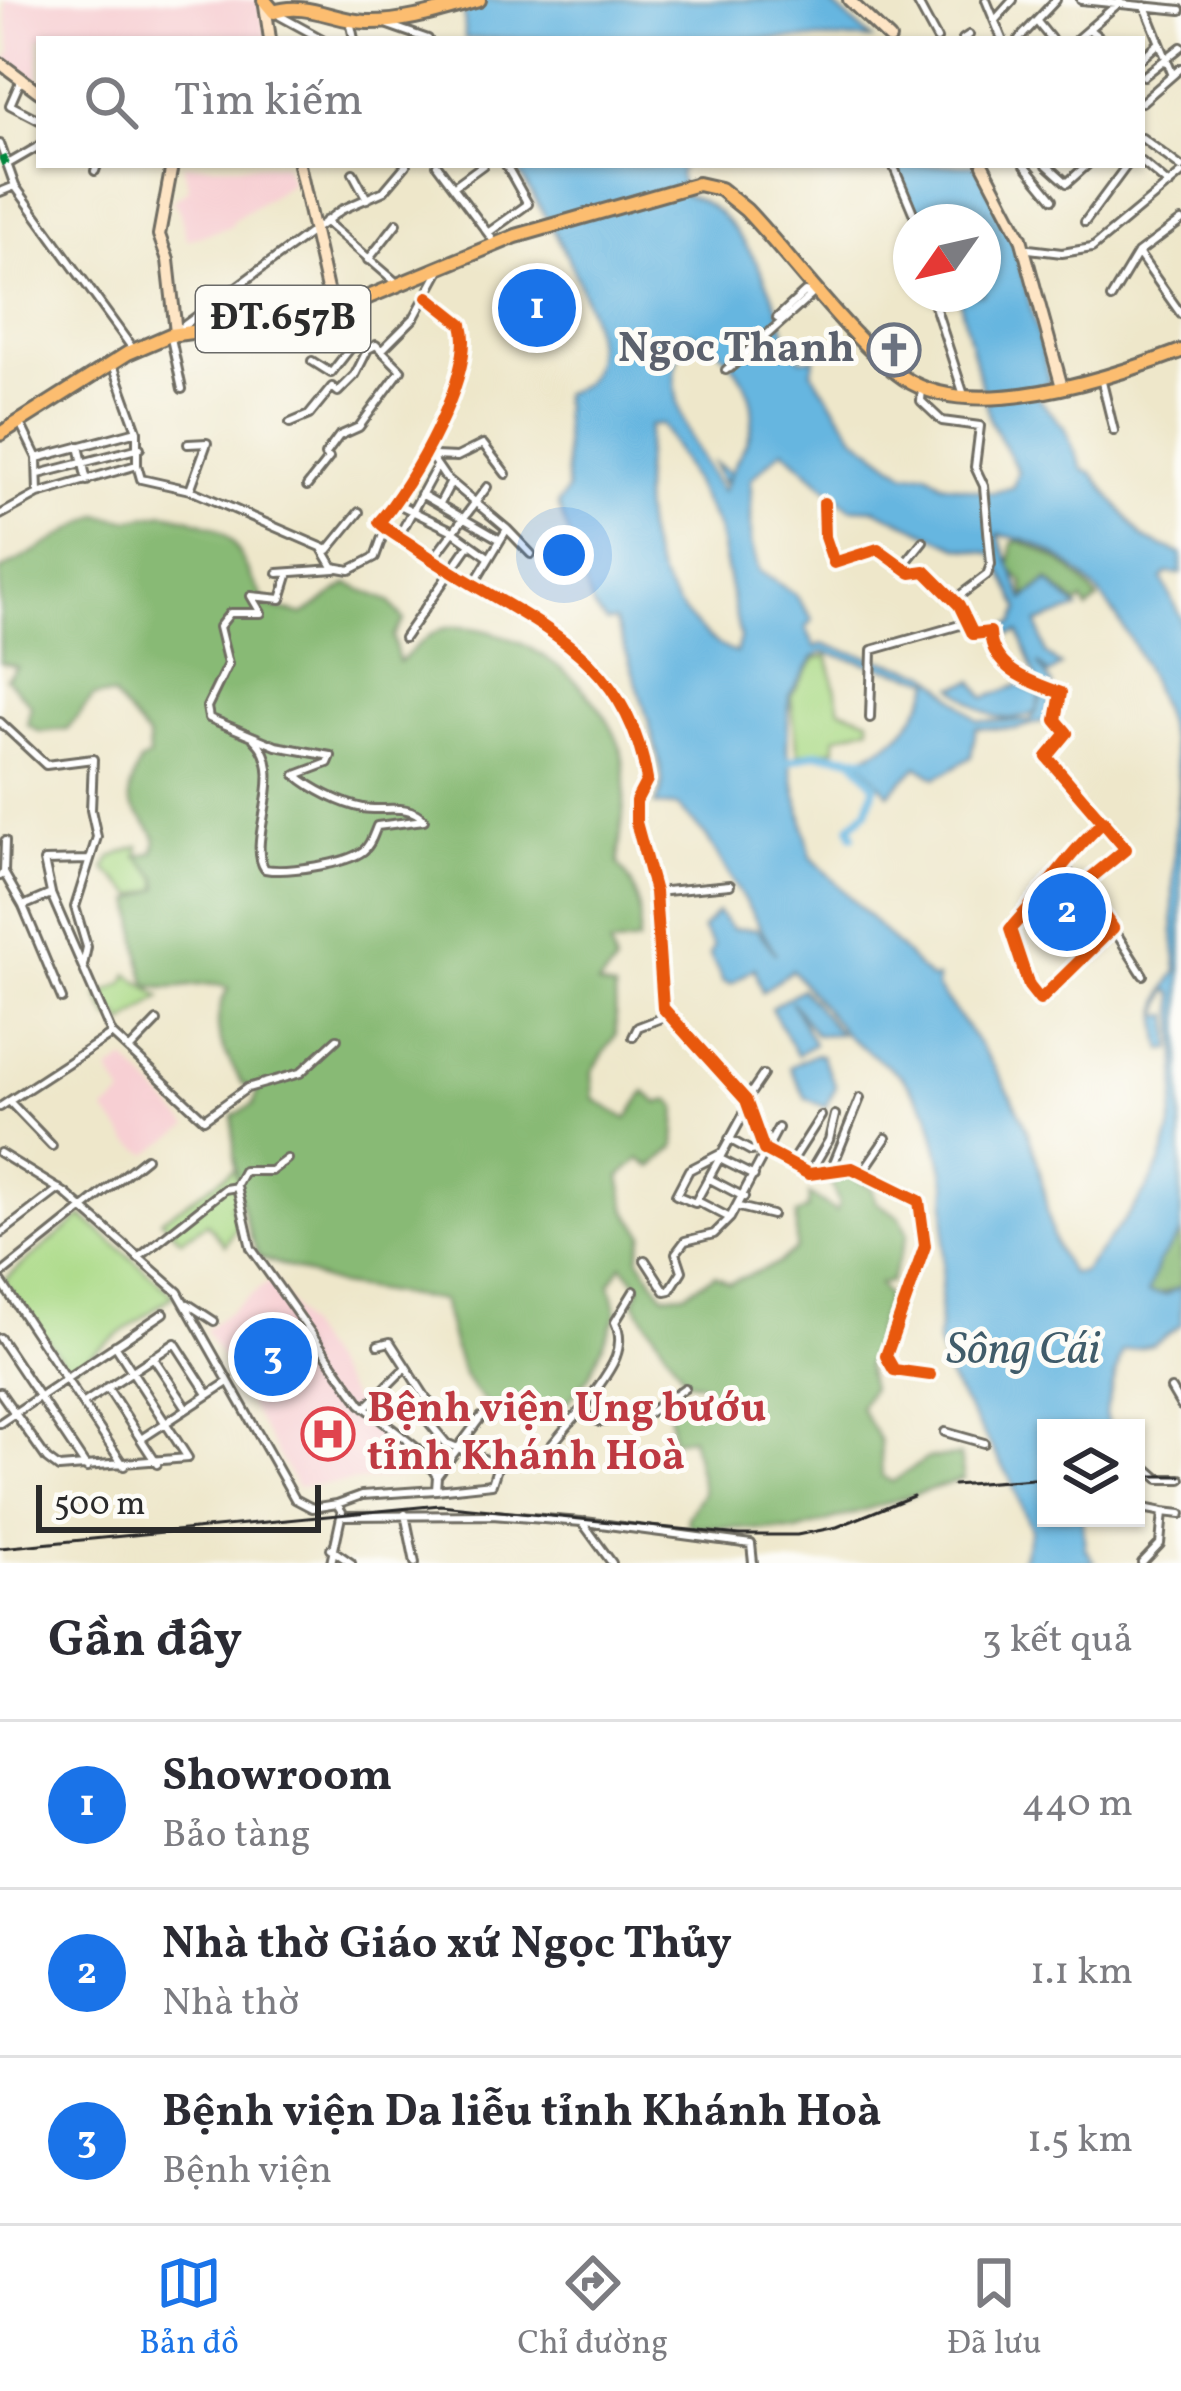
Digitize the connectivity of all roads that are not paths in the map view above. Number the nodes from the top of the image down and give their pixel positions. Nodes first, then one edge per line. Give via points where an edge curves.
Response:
1 (479, 0) edge
2 (846, 0) edge
3 (916, 0) edge
4 (986, 0) edge
5 (1013, 0) edge
6 (1056, 0) edge
7 (1081, 0) edge
8 (305, 1) edge
9 (265, 2) edge
10 (458, 2) edge
11 (1120, 2) edge
12 (1163, 4) edge
13 (1145, 7) junction
14 (282, 9) edge
15 (1181, 10) edge
16 (996, 20) junction
17 (350, 21) junction
18 (1037, 22) junction
19 (398, 25) junction
20 (1090, 30) junction
21 (271, 36) edge
22 (318, 36) edge
23 (353, 36) edge
24 (422, 36) edge
25 (883, 36) edge
26 (935, 36) edge
27 (1001, 36) edge
28 (1021, 36) edge
29 (1049, 36) edge
30 (1082, 36) edge
31 (1097, 36) edge
32 (1159, 43) junction
33 (1181, 47) edge
34 (1145, 55) edge
35 (1164, 55) junction
36 (0, 63) edge
37 (1181, 68) edge
38 (1145, 73) edge
39 (1172, 73) junction
40 (1145, 77) edge
41 (20, 82) junction
42 (1156, 87) junction
43 (36, 90) edge
44 (1145, 99) edge
45 (36, 118) edge
46 (1145, 143) edge
47 (0, 144) edge
48 (36, 148) edge
49 (8, 164) junction
50 (1145, 165) edge
51 (171, 168) edge
52 (300, 168) edge
53 (404, 168) edge
54 (440, 168) edge
55 (479, 168) edge
56 (508, 168) edge
57 (894, 168) edge
58 (988, 168) edge
59 (1027, 168) edge
60 (1050, 168) edge
61 (1083, 168) edge
62 (1124, 168) edge
63 (1181, 170) edge
64 (353, 173) dead end
65 (455, 185) junction
66 (1169, 185) junction
67 (15, 186) junction
68 (0, 192) edge
69 (367, 199) junction
70 (1053, 199) dead end
71 (909, 204) edge
72 (1181, 221) edge
73 (1085, 222) dead end
74 (397, 223) dead end
75 (320, 225) junction
76 (515, 233) junction
77 (491, 236) junction
78 (1025, 241) junction
79 (1138, 253) junction
80 (368, 260) junction
81 (428, 274) junction
82 (400, 285) junction
83 (815, 292) junction
84 (429, 294) junction
85 (1111, 298) dead end
86 (335, 311) junction
87 (939, 312) edge
88 (1181, 314) edge
89 (173, 334) junction
90 (356, 340) junction
91 (368, 349) junction
92 (382, 350) junction
93 (1181, 351) edge
94 (135, 352) junction
95 (312, 361) dead end
96 (1062, 368) junction
97 (116, 370) junction
98 (331, 373) junction
99 (1094, 380) junction
100 (345, 386) junction
101 (1062, 387) junction
102 (182, 388) dead end
103 (922, 388) junction
104 (972, 394) junction
105 (290, 423) dead end
106 (23, 429) junction
107 (136, 431) junction
108 (1114, 431) dead end
109 (1, 433) edge
110 (188, 444) dead end
111 (79, 446) junction
112 (140, 448) junction
113 (425, 448) junction
114 (434, 456) junction
115 (37, 458) junction
116 (83, 463) junction
117 (136, 465) junction
118 (436, 466) junction
119 (506, 474) dead end
120 (38, 475) junction
121 (87, 481) junction
122 (451, 482) junction
123 (307, 486) dead end
124 (487, 487) dead end
125 (190, 490) junction
126 (38, 494) junction
127 (421, 494) junction
128 (397, 503) junction
129 (440, 503) junction
130 (476, 503) junction
131 (824, 503) dead end
132 (412, 511) junction
133 (359, 512) dead end
134 (0, 515) edge
135 (465, 518) junction
136 (386, 529) junction
137 (507, 529) junction
138 (454, 532) junction
139 (399, 536) junction
140 (499, 539) junction
141 (923, 541) dead end
142 (470, 544) junction
143 (323, 550) junction
144 (530, 554) dead end
145 (487, 556) junction
146 (433, 560) junction
147 (903, 566) junction
148 (335, 568) junction
149 (449, 572) junction
150 (278, 573) dead end
151 (288, 575) junction
152 (472, 587) junction
153 (955, 599) junction
154 (967, 623) junction
155 (404, 638) dead end
156 (870, 718) dead end
157 (0, 722) edge
158 (254, 739) junction
159 (1104, 821) junction
160 (5, 841) dead end
161 (89, 860) junction
162 (1061, 865) junction
163 (2, 874) edge
164 (730, 884) dead end
165 (1082, 885) junction
166 (655, 892) junction
167 (51, 894) junction
168 (23, 906) junction
169 (1113, 928) junction
170 (83, 967) junction
171 (1143, 975) dead end
172 (62, 999) dead end
173 (667, 1016) junction
174 (157, 1021) dead end
175 (112, 1034) junction
176 (633, 1037) dead end
177 (337, 1040) dead end
178 (129, 1051) junction
179 (763, 1075) dead end
180 (860, 1098) dead end
181 (746, 1100) junction
182 (9, 1101) junction
183 (0, 1107) edge
184 (746, 1110) junction
185 (835, 1114) dead end
186 (820, 1116) dead end
187 (778, 1127) dead end
188 (886, 1138) dead end
189 (729, 1139) junction
190 (52, 1146) dead end
191 (765, 1150) junction
192 (0, 1154) edge
193 (719, 1156) junction
194 (146, 1158) dead end
195 (287, 1160) dead end
196 (789, 1166) junction
197 (831, 1170) junction
198 (862, 1172) junction
199 (809, 1174) junction
200 (754, 1176) junction
201 (708, 1178) junction
202 (236, 1186) junction
203 (59, 1189) junction
204 (744, 1197) junction
205 (695, 1203) junction
206 (739, 1208) junction
207 (84, 1210) junction
208 (772, 1215) dead end
209 (730, 1218) junction
210 (0, 1234) edge
211 (138, 1258) junction
212 (645, 1260) dead end
213 (0, 1277) edge
214 (634, 1292) dead end
215 (185, 1303) junction
216 (164, 1313) dead end
217 (214, 1322) dead end
218 (0, 1338) edge
219 (115, 1345) junction
220 (378, 1346) dead end
221 (153, 1357) junction
222 (406, 1367) junction
223 (133, 1370) junction
224 (930, 1376) dead end
225 (66, 1378) junction
226 (230, 1381) junction
227 (107, 1388) junction
228 (685, 1388) dead end
229 (1171, 1389) dead end
230 (0, 1392) edge
231 (208, 1394) junction
232 (39, 1396) junction
233 (83, 1404) junction
234 (1181, 1406) edge
235 (187, 1408) junction
236 (365, 1408) junction
237 (581, 1411) junction
238 (15, 1413) junction
239 (481, 1417) dead end
240 (166, 1422) junction
241 (0, 1423) edge
242 (945, 1432) dead end
243 (141, 1439) junction
244 (984, 1443) dead end
245 (459, 1450) junction
246 (158, 1464) junction
247 (498, 1465) junction
248 (124, 1466) junction
249 (1145, 1467) edge
250 (87, 1468) junction
251 (437, 1476) junction
252 (1181, 1479) edge
253 (436, 1490) junction
254 (337, 1504) junction
255 (1145, 1508) edge
256 (1163, 1512) junction
257 (406, 1514) junction
258 (1181, 1514) edge
259 (343, 1516) junction
260 (582, 1522) junction
261 (332, 1549) junction
262 (331, 1563) edge
263 (351, 1563) edge
264 (415, 1563) edge
265 (612, 1563) edge
266 (753, 1563) edge
267 (1142, 1563) edge

1 - 10 main road
2 - 25 street
3 - 26 street
4 - 16 street
5 - 16 street
6 - 18 street
7 - 11 street
8 - 10 main road via 380,16
9 - 14 main road
9 - 21 street
10 - 19 main road
11 - 13 street
11 - 20 street
12 - 13 street
12 - 15 street
13 - 32 street
14 - 17 main road
14 - 22 street
16 - 27 street
17 - 19 main road
17 - 23 street
18 - 28 street
18 - 29 street
19 - 24 street
20 - 30 street
20 - 31 street
32 - 34 street
32 - 35 street
33 - 35 street
35 - 38 street
35 - 39 street
36 - 41 street
37 - 39 street
39 - 42 street
40 - 42 street
41 - 43 street
41 - 45 street via 10,105
42 - 44 street
46 - 63 street
47 - 49 street
48 - 49 street
49 - 67 street
50 - 66 street
51 - 89 street via 159,239
52 - 75 street
53 - 69 street
54 - 65 street
55 - 65 street
56 - 77 street via 528,204
57 - 71 street
58 - 78 street
59 - 70 street
60 - 61 street via 1064,183
62 - 73 street
63 - 66 street
64 - 69 street
65 - 77 street
66 - 78 street via 1092,248 1062,253
67 - 68 street
67 - 94 street
69 - 75 street
72 - 79 street
74 - 80 street
75 - 80 street
75 - 86 street
75 - 89 street
76 - 77 main road, ĐT.657B
76 - 81 main road, ĐT.657B
76 - 83 main road, ĐT.657B via 696,184 725,189
77 - 81 main road, ĐT.657B
78 - 96 street
78 - 101 street
79 - 85 street
79 - 88 street
80 - 82 street
81 - 82 main road, ĐT.657B
81 - 84 street
81 - 84 street
82 - 86 main road, ĐT.657B
83 - 83 street via 805,292 726,370 732,366
83 - 103 main road via 894,371
84 - 92 street
84 - 113 street via 465,334 445,413
86 - 89 main road, ĐT.657B
86 - 90 street
87 - 104 street
89 - 94 main road, ĐT.657B
89 - 102 street
90 - 91 street
90 - 98 street
91 - 92 street
91 - 100 street
92 - 123 street via 401,370 363,423 339,436
93 - 99 main road
94 - 97 main road, ĐT.657B
94 - 109 main road, ĐT.657B
95 - 98 street
96 - 99 street
96 - 101 street
97 - 106 main road, ĐT.657B
97 - 107 street
98 - 100 street
99 - 101 main road
99 - 108 street
100 - 105 street via 332,387 309,415
101 - 104 main road
103 - 104 main road
103 - 153 street via 921,401 943,422 980,424 975,467 991,558 987,575
106 - 109 main road, ĐT.657B
106 - 115 street
107 - 111 street
107 - 112 street
110 - 125 street via 207,443
111 - 115 street
111 - 116 street
112 - 116 street
112 - 117 street
113 - 114 street
113 - 128 street
114 - 118 street
114 - 119 street via 458,458 483,444
115 - 120 street
116 - 120 street
116 - 121 street
117 - 121 street
117 - 125 street via 141,479
118 - 122 street
118 - 127 street
120 - 126 street
121 - 126 street
122 - 129 street
122 - 130 street
124 - 130 street
125 - 143 street
126 - 134 street
127 - 129 street
127 - 132 street
128 - 132 street
128 - 136 street via 380,523
129 - 135 street
130 - 135 street
130 - 137 street
131 - 147 street via 834,563 878,549
132 - 138 street
132 - 139 street
133 - 143 street
135 - 138 street
135 - 140 street
136 - 139 street
136 - 148 street via 373,560
137 - 140 street
137 - 144 street
138 - 142 street
138 - 146 street
139 - 146 street
140 - 145 street
141 - 147 street
142 - 145 street
142 - 149 street
143 - 148 street
145 - 152 street
146 - 149 street
147 - 153 street via 925,571
148 - 151 street
149 - 152 street
149 - 155 street
150 - 151 street
151 - 158 street via 278,600 252,596 261,613 230,613 219,627 228,664 208,716
152 - 166 street via 556,630 619,697 644,760 636,823
153 - 154 street
154 - 156 street via 870,659
154 - 159 street via 973,634 989,631 1003,662 1036,687 1060,693 1056,720 1067,733 1048,757
157 - 161 street via 46,765 93,759 97,837
158 - 158 street via 331,756 296,775 322,793 425,819 375,826 367,848 350,857 265,868 259,859 269,794 264,748
159 - 162 street
159 - 165 street via 1126,849
160 - 163 street
161 - 167 street via 44,861
161 - 170 street via 75,907 87,947
162 - 165 street
162 - 169 street via 1010,929 1040,1000
163 - 168 street
164 - 166 street
165 - 169 street
166 - 173 street
167 - 168 street
167 - 170 street
168 - 172 street
169 - 171 street
170 - 175 street
173 - 176 street
173 - 181 street
174 - 178 street
175 - 178 street
175 - 182 street
177 - 178 street via 300,1073 248,1088 204,1119
179 - 181 street
180 - 197 street
181 - 184 street
182 - 183 street
182 - 190 street
184 - 189 street
184 - 191 street
185 - 199 street
186 - 196 street
187 - 191 street
188 - 198 street
189 - 191 street
189 - 193 street
191 - 196 street
191 - 200 street
192 - 203 street
193 - 200 street
193 - 201 street
193 - 205 street via 689,1170 676,1194
194 - 207 street
195 - 202 street via 271,1172 244,1172
196 - 199 street
197 - 198 street
197 - 199 street
198 - 224 street via 919,1201 924,1213 924,1252 886,1356 894,1370
200 - 204 street
201 - 204 street
201 - 205 street
202 - 211 street
202 - 236 street via 251,1247
203 - 207 street
203 - 210 street
204 - 206 street
205 - 209 street
206 - 208 street
206 - 209 street
207 - 211 street
207 - 213 street
209 - 212 street via 714,1234 685,1241 675,1257 682,1271 667,1292
211 - 215 street
213 - 225 street
214 - 237 street via 615,1322 621,1340 611,1371
215 - 217 street
215 - 226 street
216 - 219 street
218 - 232 street
219 - 223 street
219 - 225 street
220 - 222 street via 389,1341
221 - 223 street
221 - 231 street via 175,1343
221 - 235 street
222 - 236 street
222 - 245 street via 430,1403 422,1414
223 - 227 street
223 - 240 street
225 - 232 street
225 - 233 street
226 - 231 street
226 - 254 street via 295,1499 306,1508
227 - 233 street
227 - 243 street
228 - 237 street via 643,1417 600,1422
229 - 234 street
230 - 238 street
231 - 235 street
232 - 238 street
232 - 250 street
233 - 248 street
235 - 240 street
236 - 251 street via 419,1450
237 - 247 street via 547,1455
238 - 241 street
238 - 250 street via 52,1465
239 - 245 street
240 - 243 street
240 - 246 street via 188,1458
242 - 244 street
243 - 246 street
245 - 247 street
245 - 251 street
246 - 248 street
247 - 253 street via 495,1484
248 - 250 street
249 - 252 street via 1159,1479
251 - 253 street
253 - 254 street
254 - 259 street
255 - 256 street
256 - 258 street
256 - 267 street via 1160,1544
257 - 259 street
257 - 260 street
257 - 264 street
259 - 261 street
260 - 265 street
260 - 266 street via 751,1544
261 - 262 street
261 - 263 street

